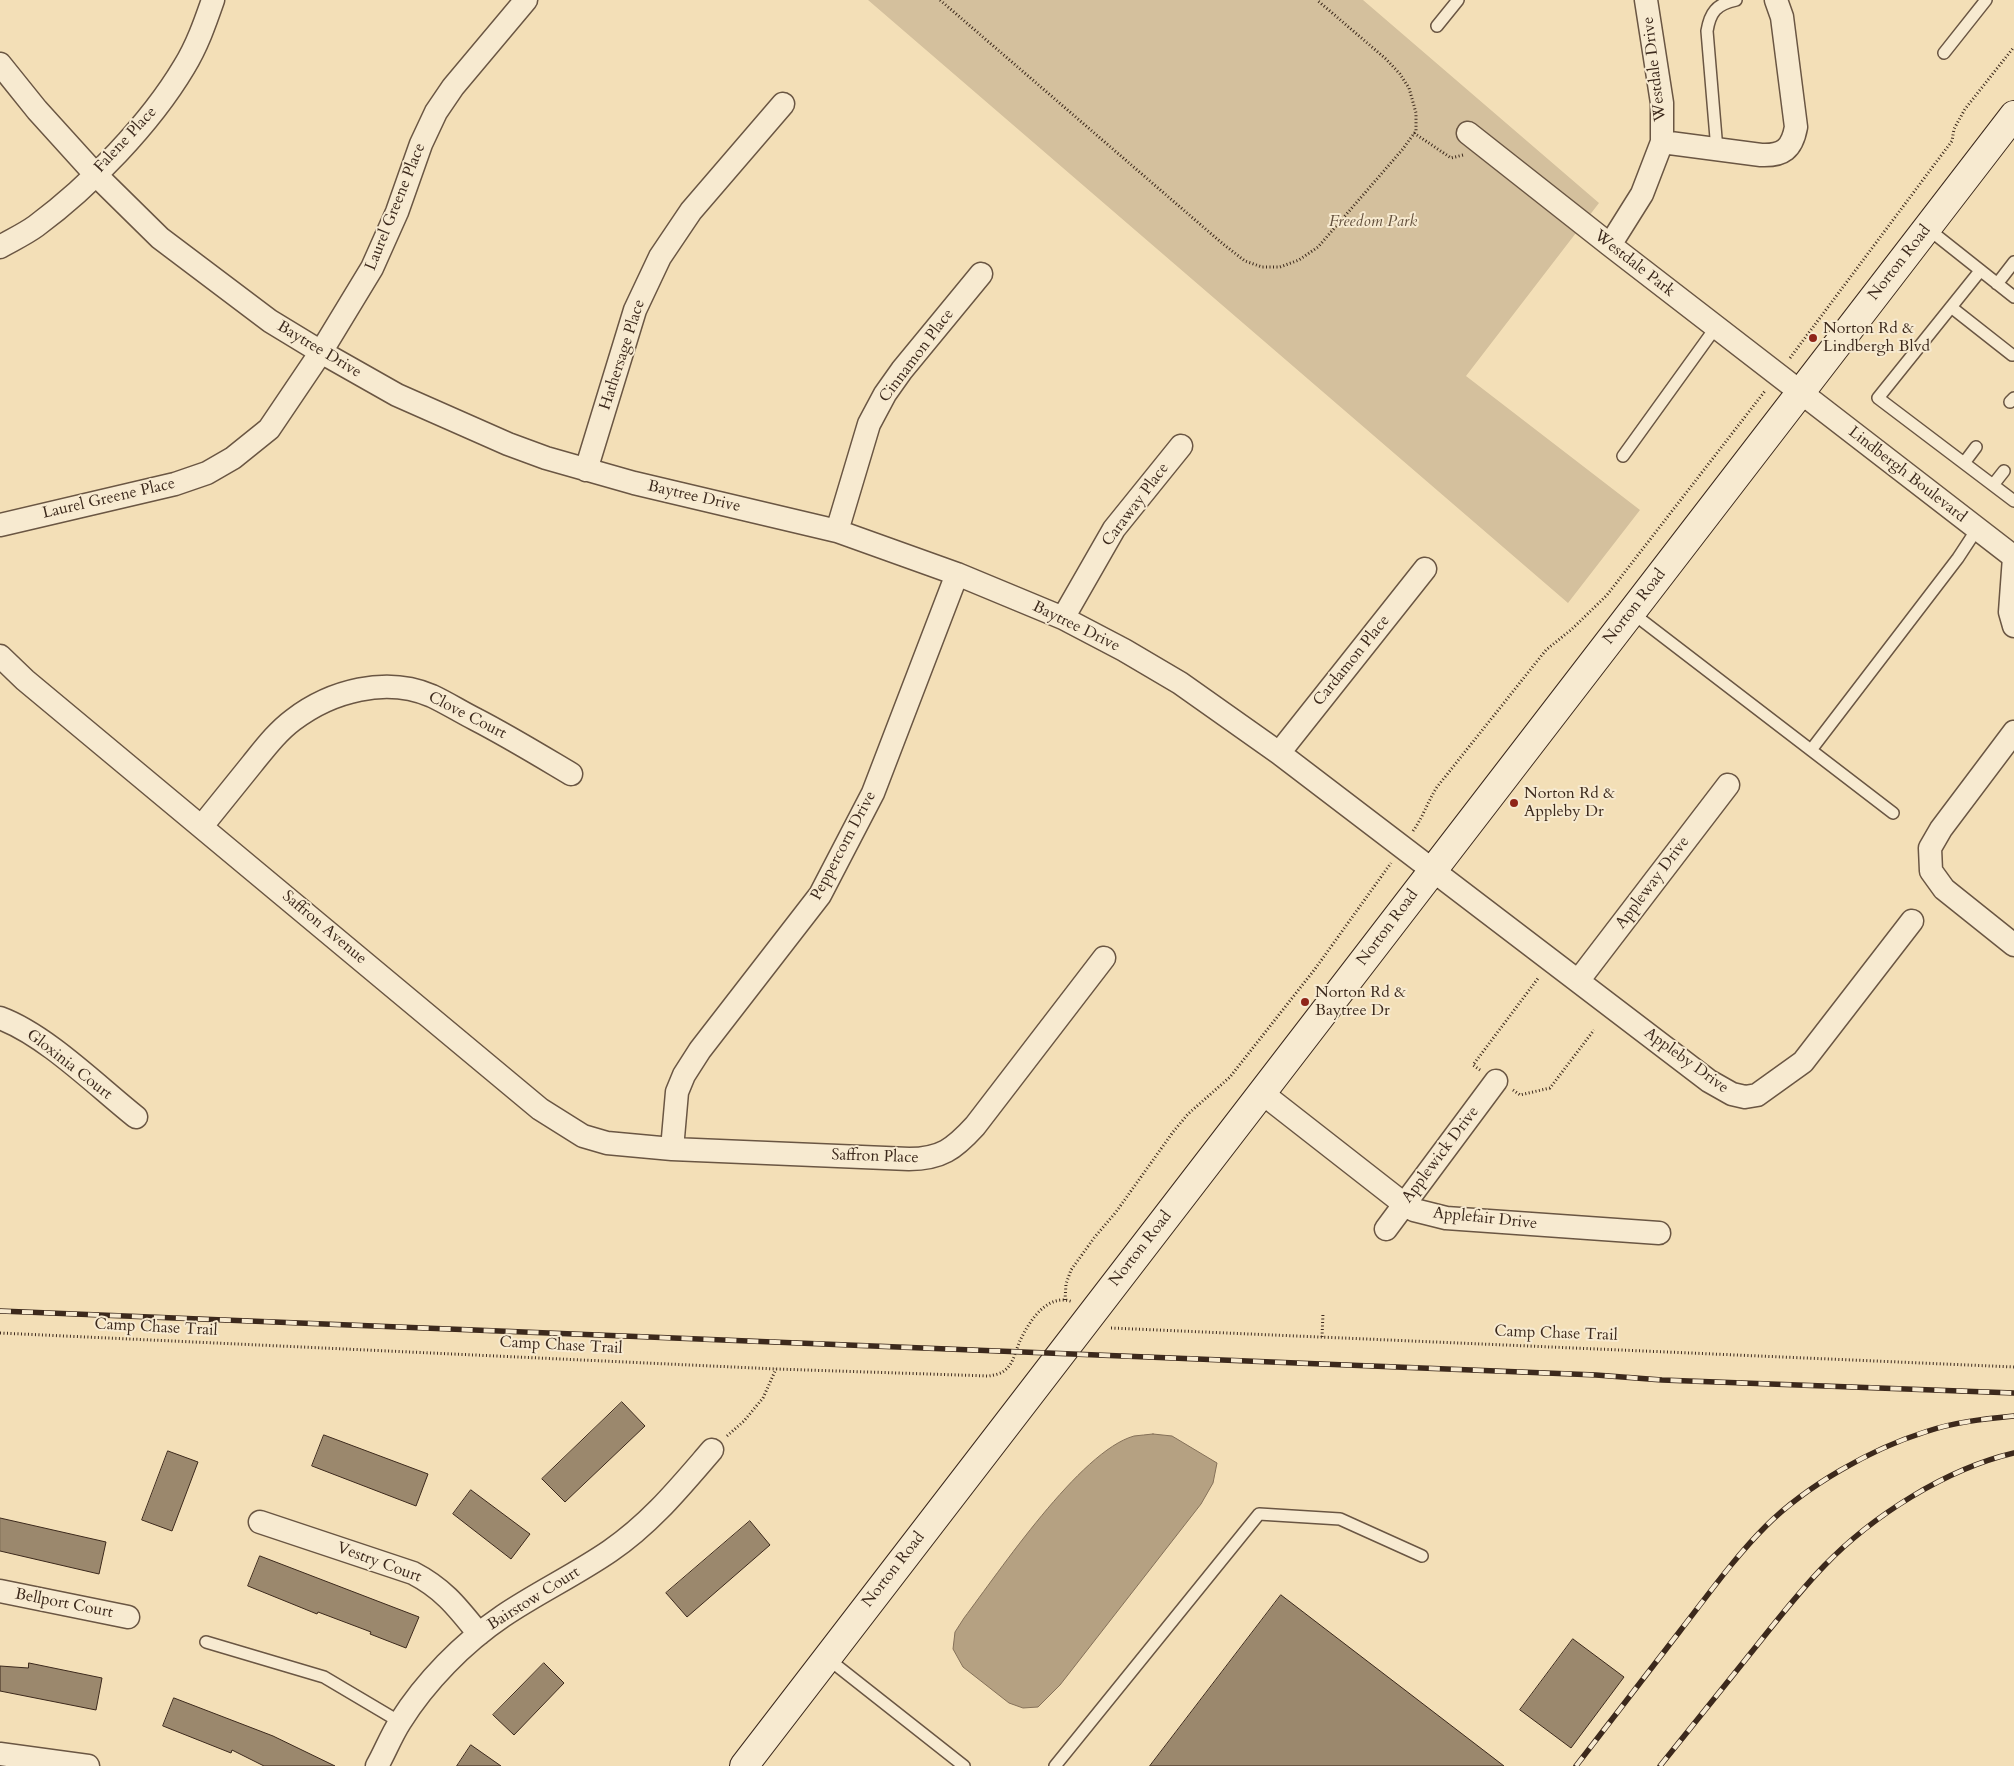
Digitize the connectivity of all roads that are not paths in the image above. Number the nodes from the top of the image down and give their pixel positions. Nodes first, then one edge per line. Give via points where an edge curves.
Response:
1 (213, 0) edge
2 (526, 0) edge
3 (1458, 0) edge
4 (1646, 0) edge
5 (1736, 0) edge
6 (1776, 0) edge
7 (1986, 0) edge
8 (1437, 26) dead end
9 (1944, 53) dead end
10 (0, 64) edge
11 (783, 104) dead end
12 (2014, 115) edge
13 (1468, 134) dead end
14 (1662, 142) junction
15 (1717, 150) junction
16 (95, 174) junction
17 (1927, 228) junction
18 (1610, 245) junction
19 (0, 247) edge
20 (2014, 262) edge
21 (1980, 271) junction
22 (981, 274) dead end
23 (1997, 284) junction
24 (2014, 297) edge
25 (1951, 307) junction
26 (1716, 327) junction
27 (321, 352) junction
28 (2012, 355) dead end
29 (1800, 393) junction
30 (1182, 446) dead end
31 (1976, 447) dead end
32 (1623, 456) dead end
33 (1964, 463) junction
34 (586, 470) junction
35 (2004, 471) dead end
36 (1993, 485) junction
37 (2014, 501) edge
38 (0, 525) edge
39 (1977, 529) junction
40 (837, 531) junction
41 (2014, 557) edge
42 (1426, 570) dead end
43 (957, 574) junction
44 (1631, 612) junction
45 (1063, 618) junction
46 (2014, 626) edge
47 (0, 656) edge
48 (2014, 732) edge
49 (1811, 750) junction
50 (1278, 752) junction
51 (570, 774) dead end
52 (1728, 785) dead end
53 (1893, 813) dead end
54 (202, 826) junction
55 (1433, 869) junction
56 (1912, 921) dead end
57 (2014, 945) edge
58 (1104, 958) dead end
59 (1578, 981) junction
60 (0, 1018) edge
61 (1496, 1081) dead end
62 (1262, 1092) junction
63 (136, 1118) dead end
64 (672, 1149) junction
65 (1404, 1204) junction
66 (1386, 1229) dead end
67 (1659, 1232) dead end
68 (712, 1450) road end
69 (260, 1522) dead end
70 (1422, 1556) dead end
71 (0, 1591) edge
72 (128, 1617) dead end
73 (480, 1634) junction
74 (206, 1642) dead end
75 (827, 1658) junction
76 (400, 1722) junction
77 (0, 1754) edge
78 (88, 1766) edge
79 (377, 1766) edge
80 (744, 1766) edge
81 (964, 1766) edge
82 (1055, 1766) edge

1 - 16 street, Falene Place via 200,36 163,100
2 - 27 street, Laurel Greene Place via 436,112 372,268
3 - 8 lane
4 - 14 street, Westdale Drive via 1662,102
5 - 15 lane via 1720,6 1710,15 1707,31
6 - 15 street via 1782,17 1796,127 1794,140 1786,150 1774,156
7 - 9 lane
10 - 16 street, Baytree Drive
11 - 34 street, Hathersage Place via 691,211 660,257 635,310
12 - 17 main road, Norton Road
13 - 18 street, Westdale Park
14 - 15 street
14 - 18 street, Westdale Drive via 1642,194
16 - 19 street, Falene Place via 35,227
16 - 27 street, Baytree Drive via 160,238 270,321
17 - 21 lane
17 - 29 main road, Norton Road
18 - 26 street, Westdale Park
20 - 23 lane
21 - 23 lane
21 - 25 lane
22 - 40 street, Cinnamon Place via 885,394 869,424
23 - 24 lane
25 - 28 lane
25 - 33 lane via 1878,398
26 - 29 street, Westdale Park
26 - 32 lane
27 - 34 street, Baytree Drive via 397,395 508,444
27 - 38 street, Laurel Greene Place via 269,429 233,458 207,473 176,484
29 - 39 street, Lindbergh Boulevard
29 - 44 main road, Norton Road
30 - 45 street, Caraway Place via 1114,529
31 - 33 lane
33 - 36 lane
34 - 40 street, Baytree Drive
35 - 36 lane
36 - 37 lane
39 - 41 street, Lindbergh Boulevard
39 - 49 lane
40 - 43 street, Baytree Drive
41 - 46 street via 2010,612
42 - 50 street, Cardamon Place
43 - 45 street, Baytree Drive
43 - 64 street, Peppercorn Drive via 873,794 820,895 684,1075 677,1092
44 - 49 lane
44 - 55 main road, Norton Road
45 - 50 street, Baytree Drive via 1180,683
47 - 54 street, Saffron Avenue
48 - 57 street via 1930,848 1931,871 1944,889
49 - 53 lane
50 - 55 street, Baytree Drive
51 - 54 street, Clove Court via 431,696 382,686 334,696 292,720 274,737
52 - 59 street, Appleway Drive
54 - 64 street, Saffron Avenue via 562,1124 583,1136 607,1143
55 - 59 street, Appleby Drive
55 - 62 main road, Norton Road
56 - 59 street, Appleby Drive via 1803,1062 1757,1095 1732,1094 1709,1081
58 - 64 street, Saffron Place via 975,1126 947,1152 928,1159 909,1159
60 - 63 street, Gloxinia Court via 34,1035
61 - 65 street, Applewick Drive
62 - 65 street, Applefair Drive
62 - 75 main road, Norton Road
65 - 66 street, Applewick Drive
65 - 67 street, Applefair Drive via 1414,1210 1446,1218
68 - 73 street, Bairstow Court via 657,1513 610,1551 503,1616
69 - 73 street, Vestry Court via 413,1573 451,1598
70 - 82 lane via 1340,1519 1259,1514
71 - 72 street, Bellport Court
73 - 76 street, Bairstow Court via 425,1688
74 - 76 lane via 324,1677
75 - 80 main road, Norton Road
75 - 81 lane
76 - 79 street, Bairstow Court
77 - 78 street

